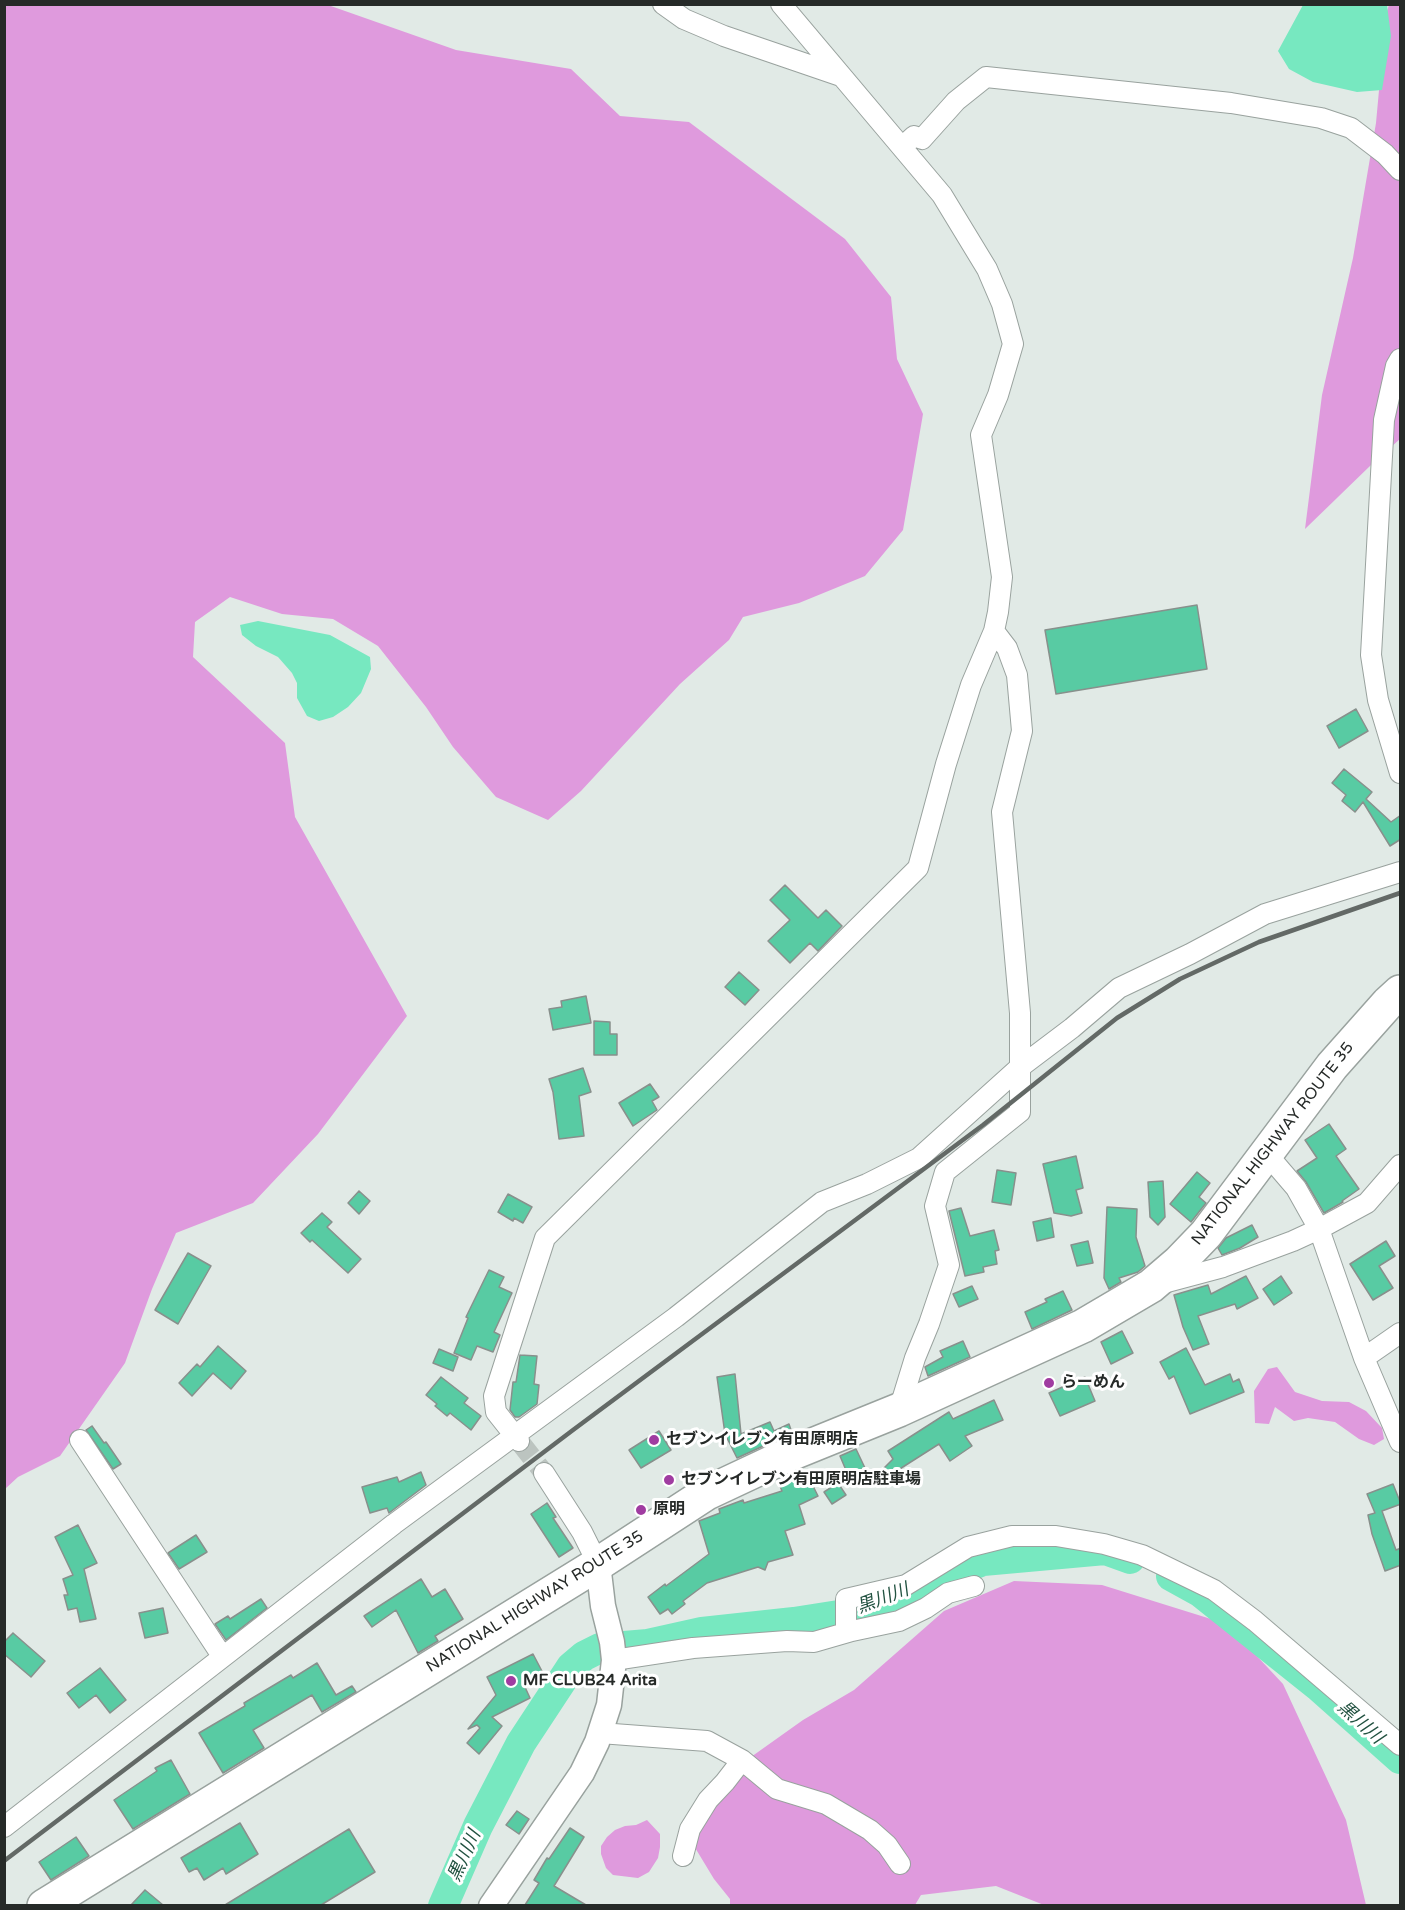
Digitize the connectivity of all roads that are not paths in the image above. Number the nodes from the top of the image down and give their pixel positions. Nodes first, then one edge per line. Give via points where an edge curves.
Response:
1 (663, 4) edge
2 (782, 4) edge
3 (844, 77) junction
4 (902, 147) junction
5 (1401, 170) edge
6 (1401, 359) edge
7 (994, 631) junction
8 (1401, 773) edge
9 (1401, 872) edge
10 (1401, 992) edge
11 (1019, 1068) junction
12 (1266, 1153) junction
13 (1401, 1165) edge
14 (1318, 1228) junction
15 (1151, 1286) junction
16 (1401, 1333) edge
17 (1364, 1358) junction
18 (898, 1410) junction
19 (517, 1438) junction
20 (80, 1440) dead end
21 (1401, 1442) edge
22 (544, 1473) tunnel mouth
23 (598, 1564) junction
24 (974, 1586) dead end
25 (846, 1632) junction
26 (222, 1656) junction
27 (614, 1660) junction
28 (600, 1733) junction
29 (1401, 1745) edge
30 (742, 1760) junction
31 (4, 1827) edge
32 (683, 1856) dead end
33 (900, 1864) dead end
34 (44, 1905) edge
35 (492, 1905) edge

1 - 3 street via 684,19 724,36
2 - 3 street
3 - 4 street
4 - 5 street via 914,136 922,139 956,101 986,78 1231,104 1321,118 1350,128
4 - 7 street via 942,195 987,269 1013,344 981,435 1002,577
6 - 8 street via 1384,420 1371,655 1378,700
7 - 11 street via 1007,648 1017,675 1022,731 1002,812 1020,1013
7 - 19 street via 971,685 918,868 544,1238 494,1396 495,1412
9 - 11 street via 1264,914 1119,988
10 - 12 highway, NATIONAL HIGHWAY ROUTE 35 via 1332,1066
11 - 18 street via 1020,1112 945,1172 935,1206 948,1264
11 - 19 street via 919,1158 822,1202
12 - 14 street via 1296,1188
12 - 15 highway, NATIONAL HIGHWAY ROUTE 35 via 1206,1234
13 - 14 street via 1367,1203
14 - 15 street via 1223,1267
14 - 17 street
15 - 18 highway, NATIONAL HIGHWAY ROUTE 35 via 1083,1326
16 - 17 street
17 - 21 street
18 - 23 highway, NATIONAL HIGHWAY ROUTE 35 via 707,1493
19 - 26 street via 394,1524
20 - 26 street
22 - 23 street
23 - 27 street
23 - 34 highway, NATIONAL HIGHWAY ROUTE 35
24 - 25 street via 948,1593 899,1621
25 - 27 street via 814,1642 693,1648
25 - 29 street via 846,1599 906,1585 968,1547 1012,1536 1056,1536 1104,1544 1142,1555 1214,1590
26 - 31 street
27 - 28 street via 609,1705
28 - 30 street via 707,1741
28 - 35 street via 582,1773
30 - 32 street via 708,1800 690,1829
30 - 33 street via 777,1789 826,1804 870,1830

